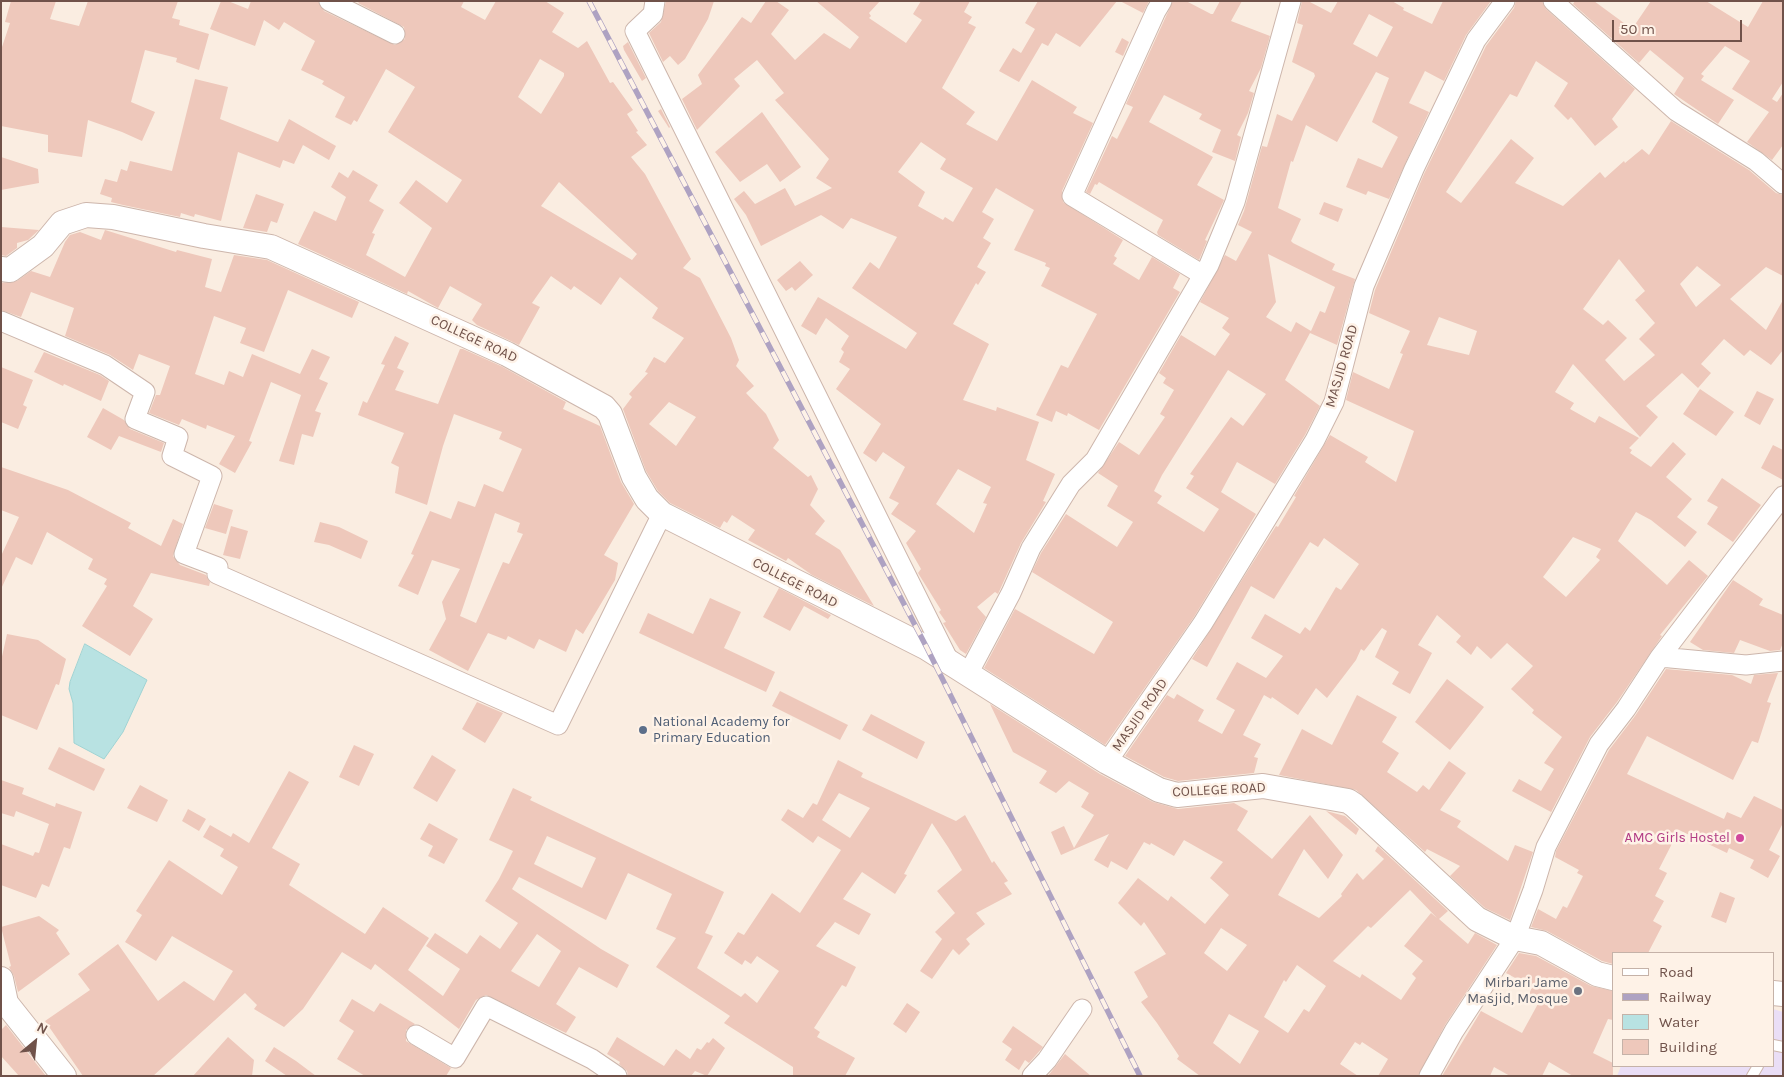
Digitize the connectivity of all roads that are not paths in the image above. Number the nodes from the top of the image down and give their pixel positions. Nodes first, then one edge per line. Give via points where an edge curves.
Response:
1 (329, 1) edge
2 (655, 1) edge
3 (1162, 1) edge
4 (1291, 1) edge
5 (1505, 1) edge
6 (1553, 1) edge
7 (395, 34) dead end
8 (1783, 184) edge
9 (1, 269) edge
10 (1203, 275) junction
11 (1, 321) edge
12 (1783, 496) edge
13 (662, 514) junction
14 (1660, 657) junction
15 (1783, 661) edge
16 (959, 668) junction
17 (1107, 762) junction
18 (1515, 938) junction
19 (1612, 978) edge
20 (1, 979) edge
21 (3, 1004) edge
22 (1082, 1009) dead end
23 (416, 1035) dead end
24 (64, 1076) edge
25 (617, 1076) edge
26 (1032, 1076) edge
27 (1429, 1076) edge

1 - 7 street
2 - 16 street via 653,14 635,30
3 - 10 street via 1072,196
4 - 10 street via 1235,202
5 - 17 street, MASJID ROAD via 1476,40 1414,168 1364,286 1334,402 1315,440 1203,624
6 - 8 street via 1676,111 1756,161
9 - 13 street, COLLEGE ROAD via 10,270 43,246 62,223 86,215 271,246 507,354 604,407 610,414 634,477 647,499
10 - 16 street via 1095,460 1071,484 1031,548 1011,593
11 - 13 street via 106,365 144,392 135,419 178,437 172,456 212,476 184,554 218,567 217,574 558,725
12 - 14 street
13 - 16 street, COLLEGE ROAD via 927,648
14 - 15 street via 1746,665
14 - 18 street via 1599,744 1546,847 1534,890
16 - 17 street, COLLEGE ROAD
17 - 18 street, COLLEGE ROAD via 1172,794 1263,786 1348,801 1477,919
18 - 19 street, COLLEGE ROAD via 1541,943 1597,974
18 - 27 street via 1454,1031
20 - 21 street
21 - 24 street
22 - 26 street
23 - 25 street via 455,1058 486,1006 592,1059

